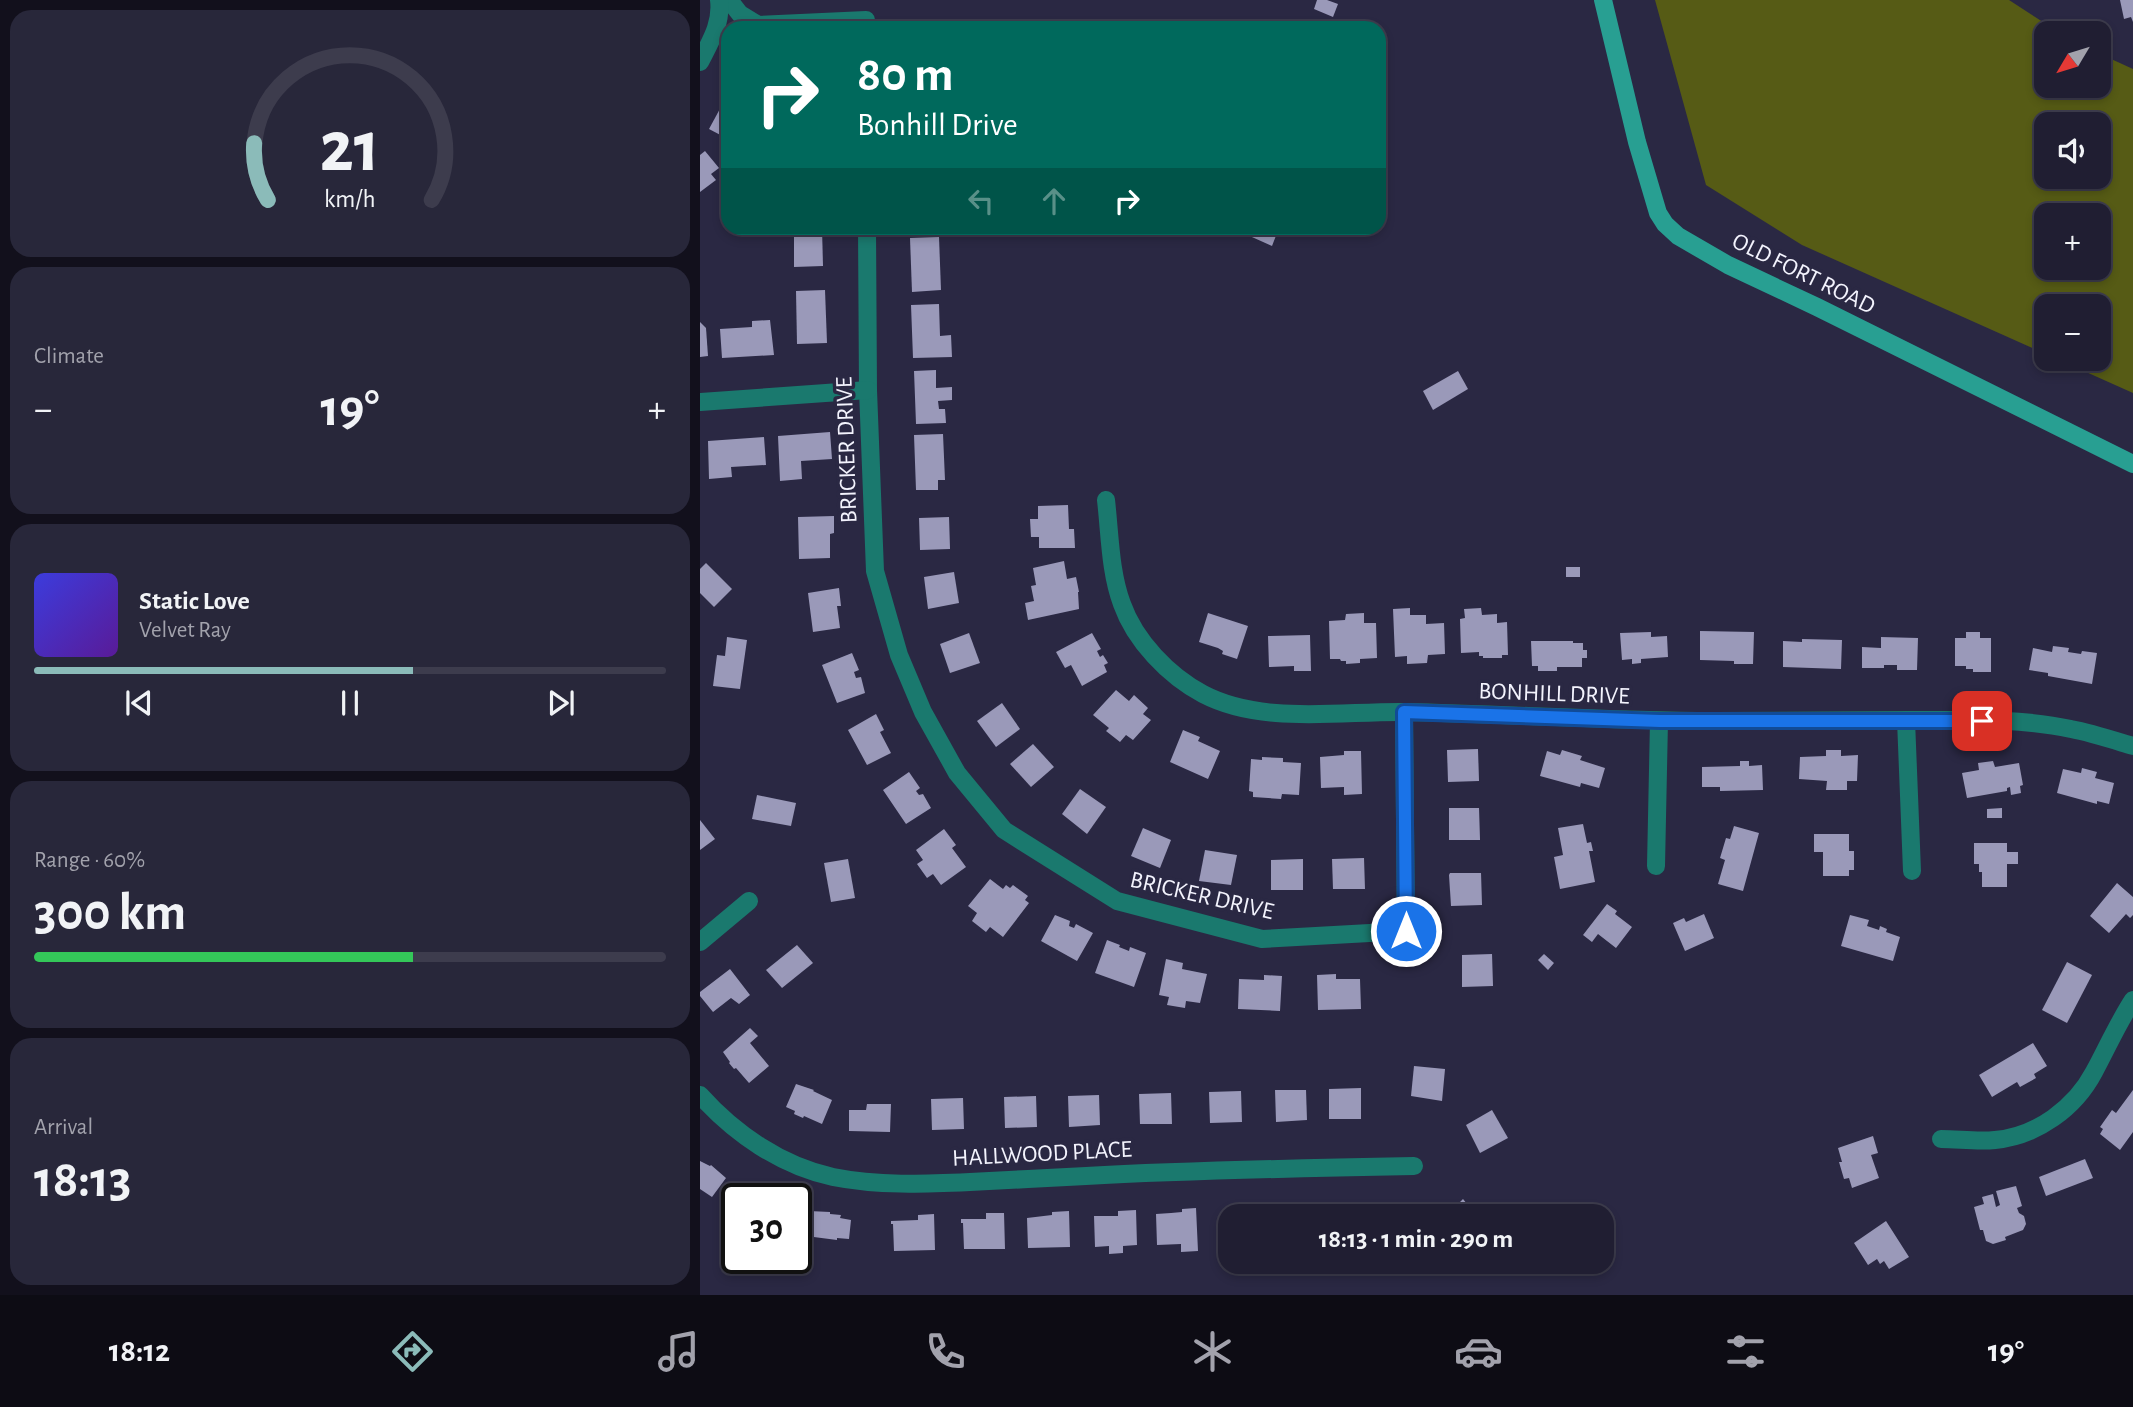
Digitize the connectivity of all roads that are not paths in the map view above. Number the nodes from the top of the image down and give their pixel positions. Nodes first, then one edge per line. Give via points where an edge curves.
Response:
1 (719, 0) edge
2 (729, 0) edge
3 (1603, 0) edge
4 (751, 21) edge
5 (700, 62) edge
6 (867, 235) edge
7 (868, 390) junction
8 (700, 402) edge
9 (2133, 464) edge
10 (1106, 500) dead end
11 (1404, 712) junction
12 (1906, 720) junction
13 (1660, 721) junction
14 (2133, 746) edge
15 (1656, 866) dead end
16 (1912, 871) dead end
17 (749, 901) dead end
18 (700, 942) edge
19 (2133, 1000) edge
20 (700, 1094) edge
21 (1941, 1139) dead end
22 (1414, 1166) dead end

1 - 5 street via 718,26
2 - 4 street
3 - 9 main road, OLD FORT ROAD via 1658,212 1678,236 1728,265
6 - 7 street, BRICKER DRIVE
7 - 8 street
7 - 11 street, BRICKER DRIVE via 875,571 899,655 923,712 957,773 1004,830 1117,901 1262,939 1406,931
10 - 11 street, BONHILL DRIVE via 1122,606 1138,634 1177,677 1229,705 1263,713
11 - 13 street, BONHILL DRIVE
12 - 13 street, BONHILL DRIVE
12 - 14 street, BONHILL DRIVE via 2021,723 2070,729
12 - 16 street
13 - 15 street
17 - 18 street
19 - 21 street via 2084,1089 2054,1118 2011,1138
20 - 22 street, HALLWOOD PLACE via 733,1128 795,1164 831,1177 870,1182

